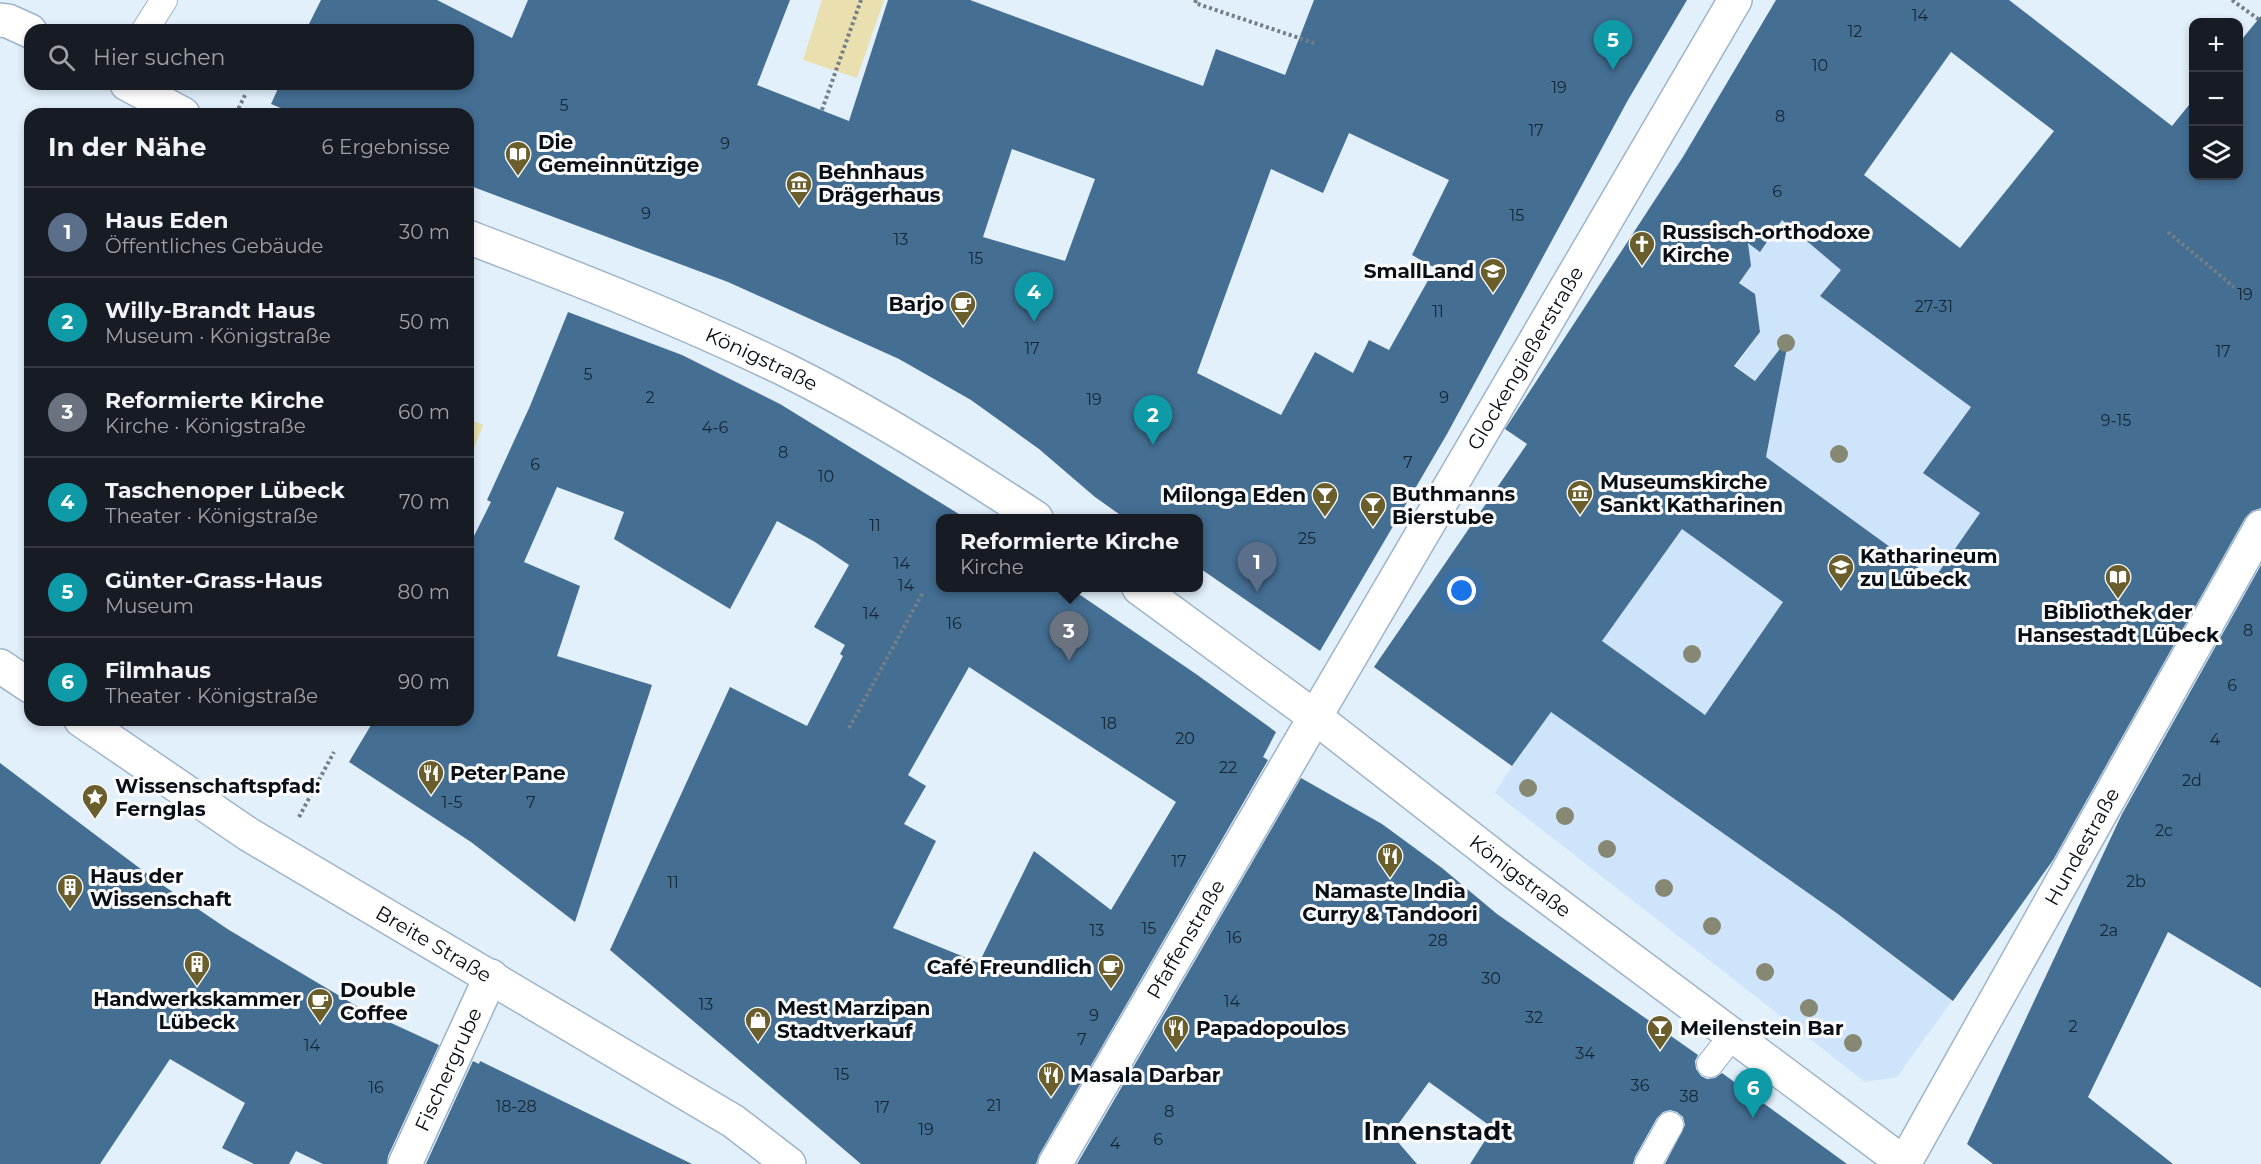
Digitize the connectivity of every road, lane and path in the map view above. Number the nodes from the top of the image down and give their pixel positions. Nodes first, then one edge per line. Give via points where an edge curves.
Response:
1 (164, 0) edge
2 (861, 0) edge
3 (1196, 0) edge
4 (1735, 0) edge
5 (2232, 0) edge
6 (0, 20) edge
7 (2261, 21) edge
8 (149, 24) edge
9 (24, 29) edge
10 (1317, 44) dead end
11 (138, 90) edge
12 (246, 93) dead end
13 (172, 108) edge
14 (239, 108) edge
15 (822, 110) dead end
16 (2168, 232) dead end
17 (474, 239) edge
18 (2234, 287) dead end
19 (1028, 514) edge
20 (2261, 527) edge
21 (923, 592) dead end
22 (1144, 592) edge
23 (0, 666) edge
24 (24, 682) edge
25 (1315, 717) junction
26 (90, 726) edge
27 (849, 728) dead end
28 (334, 752) dead end
29 (315, 787) dead end
30 (491, 976) junction
31 (1733, 1035) junction
32 (1710, 1064) dead end
33 (1670, 1125) dead end
34 (405, 1164) edge
35 (789, 1164) edge
36 (1055, 1164) edge
37 (1648, 1164) edge
38 (1905, 1164) edge

1 - 8 lane
2 - 15 path
3 - 10 path via 1195,3
4 - 25 street, Glockengießerstraße
5 - 7 path
6 - 9 street
11 - 13 street
12 - 14 path
16 - 18 path
17 - 19 street, Königstraße via 580,279 788,371 891,426
20 - 38 street, Hundestraße
21 - 27 path
22 - 25 street, Königstraße
23 - 24 street
25 - 31 street, Königstraße
25 - 36 street, Pfaffenstraße
26 - 30 street, Breite Straße via 248,834
28 - 29 path
30 - 34 street, Fischergrube
30 - 35 street, Breite Straße via 733,1121
31 - 32 lane
31 - 38 street, Königstraße
33 - 37 lane

